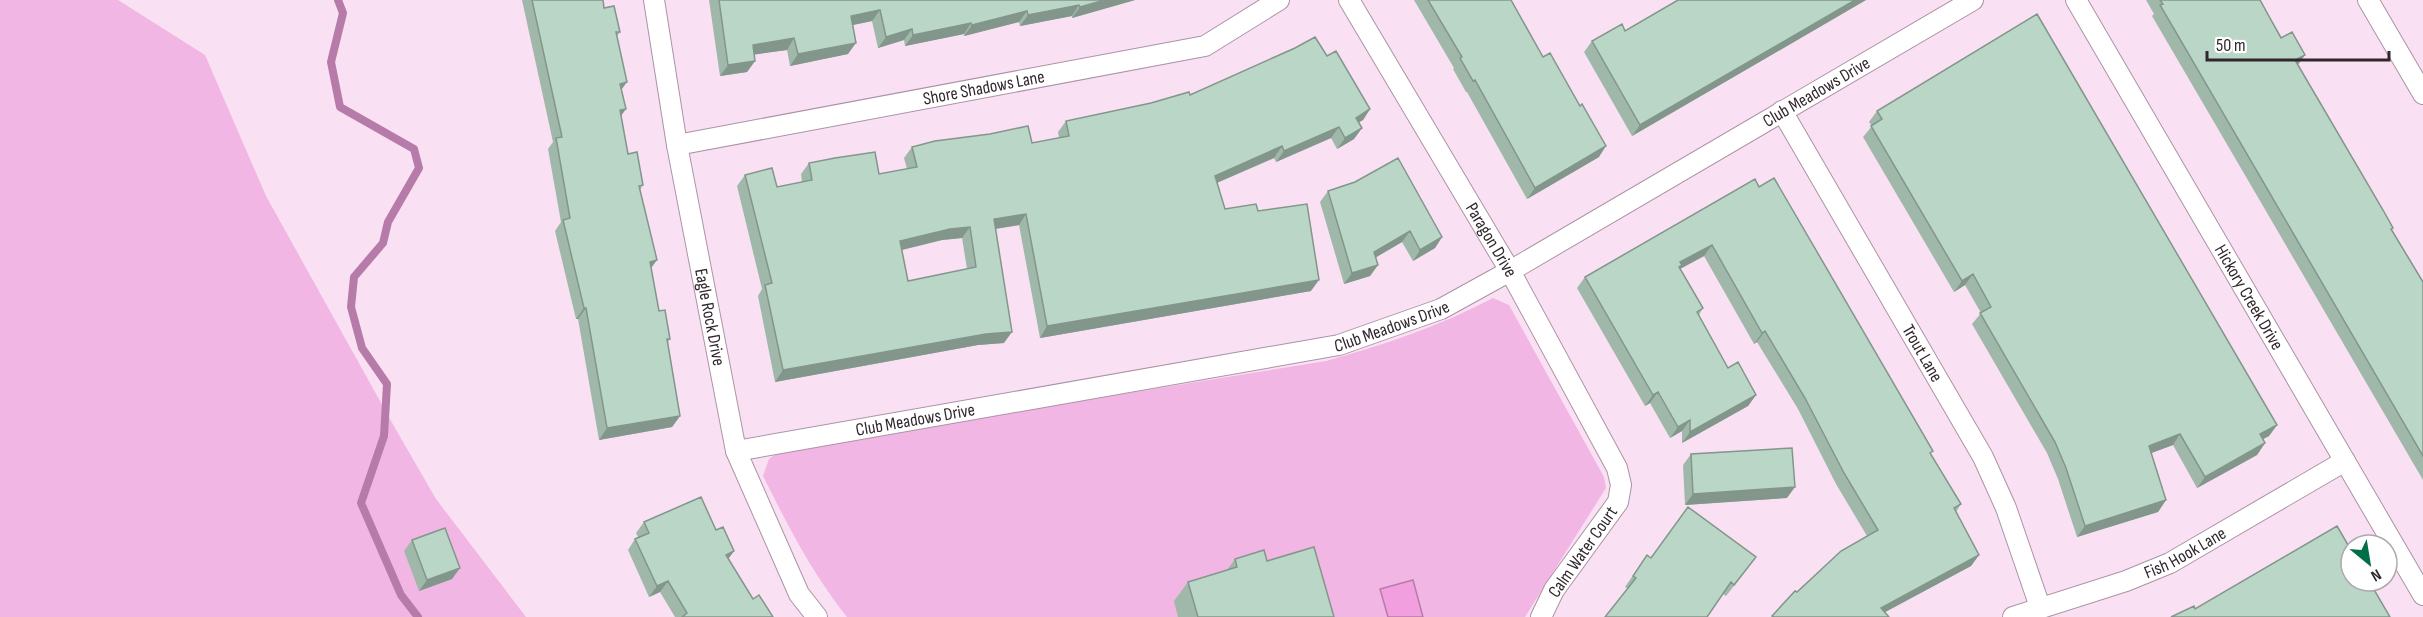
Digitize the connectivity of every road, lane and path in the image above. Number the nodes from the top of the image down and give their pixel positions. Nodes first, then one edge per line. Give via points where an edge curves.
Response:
1 (654, 0) edge
2 (1280, 0) edge
3 (1349, 0) edge
4 (1973, 0) edge
5 (2076, 0) edge
6 (2367, 0) edge
7 (2423, 94) edge
8 (1782, 111) junction
9 (677, 145) junction
10 (1510, 271) junction
11 (736, 451) junction
12 (2345, 461) junction
13 (1621, 485) joint
14 (2423, 595) edge
15 (2040, 608) junction
16 (817, 617) edge
17 (1541, 617) edge
18 (2013, 617) edge

1 - 9 street, Eagle Rock Drive
2 - 9 street, Shore Shadows Lane via 1205,46
3 - 10 street, Paragon Drive
4 - 8 street, Club Meadows Drive
5 - 12 street, Hickory Creek Drive
6 - 7 street
8 - 10 street, Club Meadows Drive
8 - 15 street, Trout Lane via 1988,465
9 - 11 street, Eagle Rock Drive
10 - 11 street, Club Meadows Drive via 1441,309 1339,345
10 - 13 street, Paragon Drive via 1617,468
11 - 16 street, Eagle Rock Drive via 799,594
12 - 14 street, Hickory Creek Drive
12 - 15 street, Fish Hook Lane via 2170,563
13 - 17 street, Calm Water Court via 1618,502 1554,590
15 - 18 street, Fish Hook Lane

